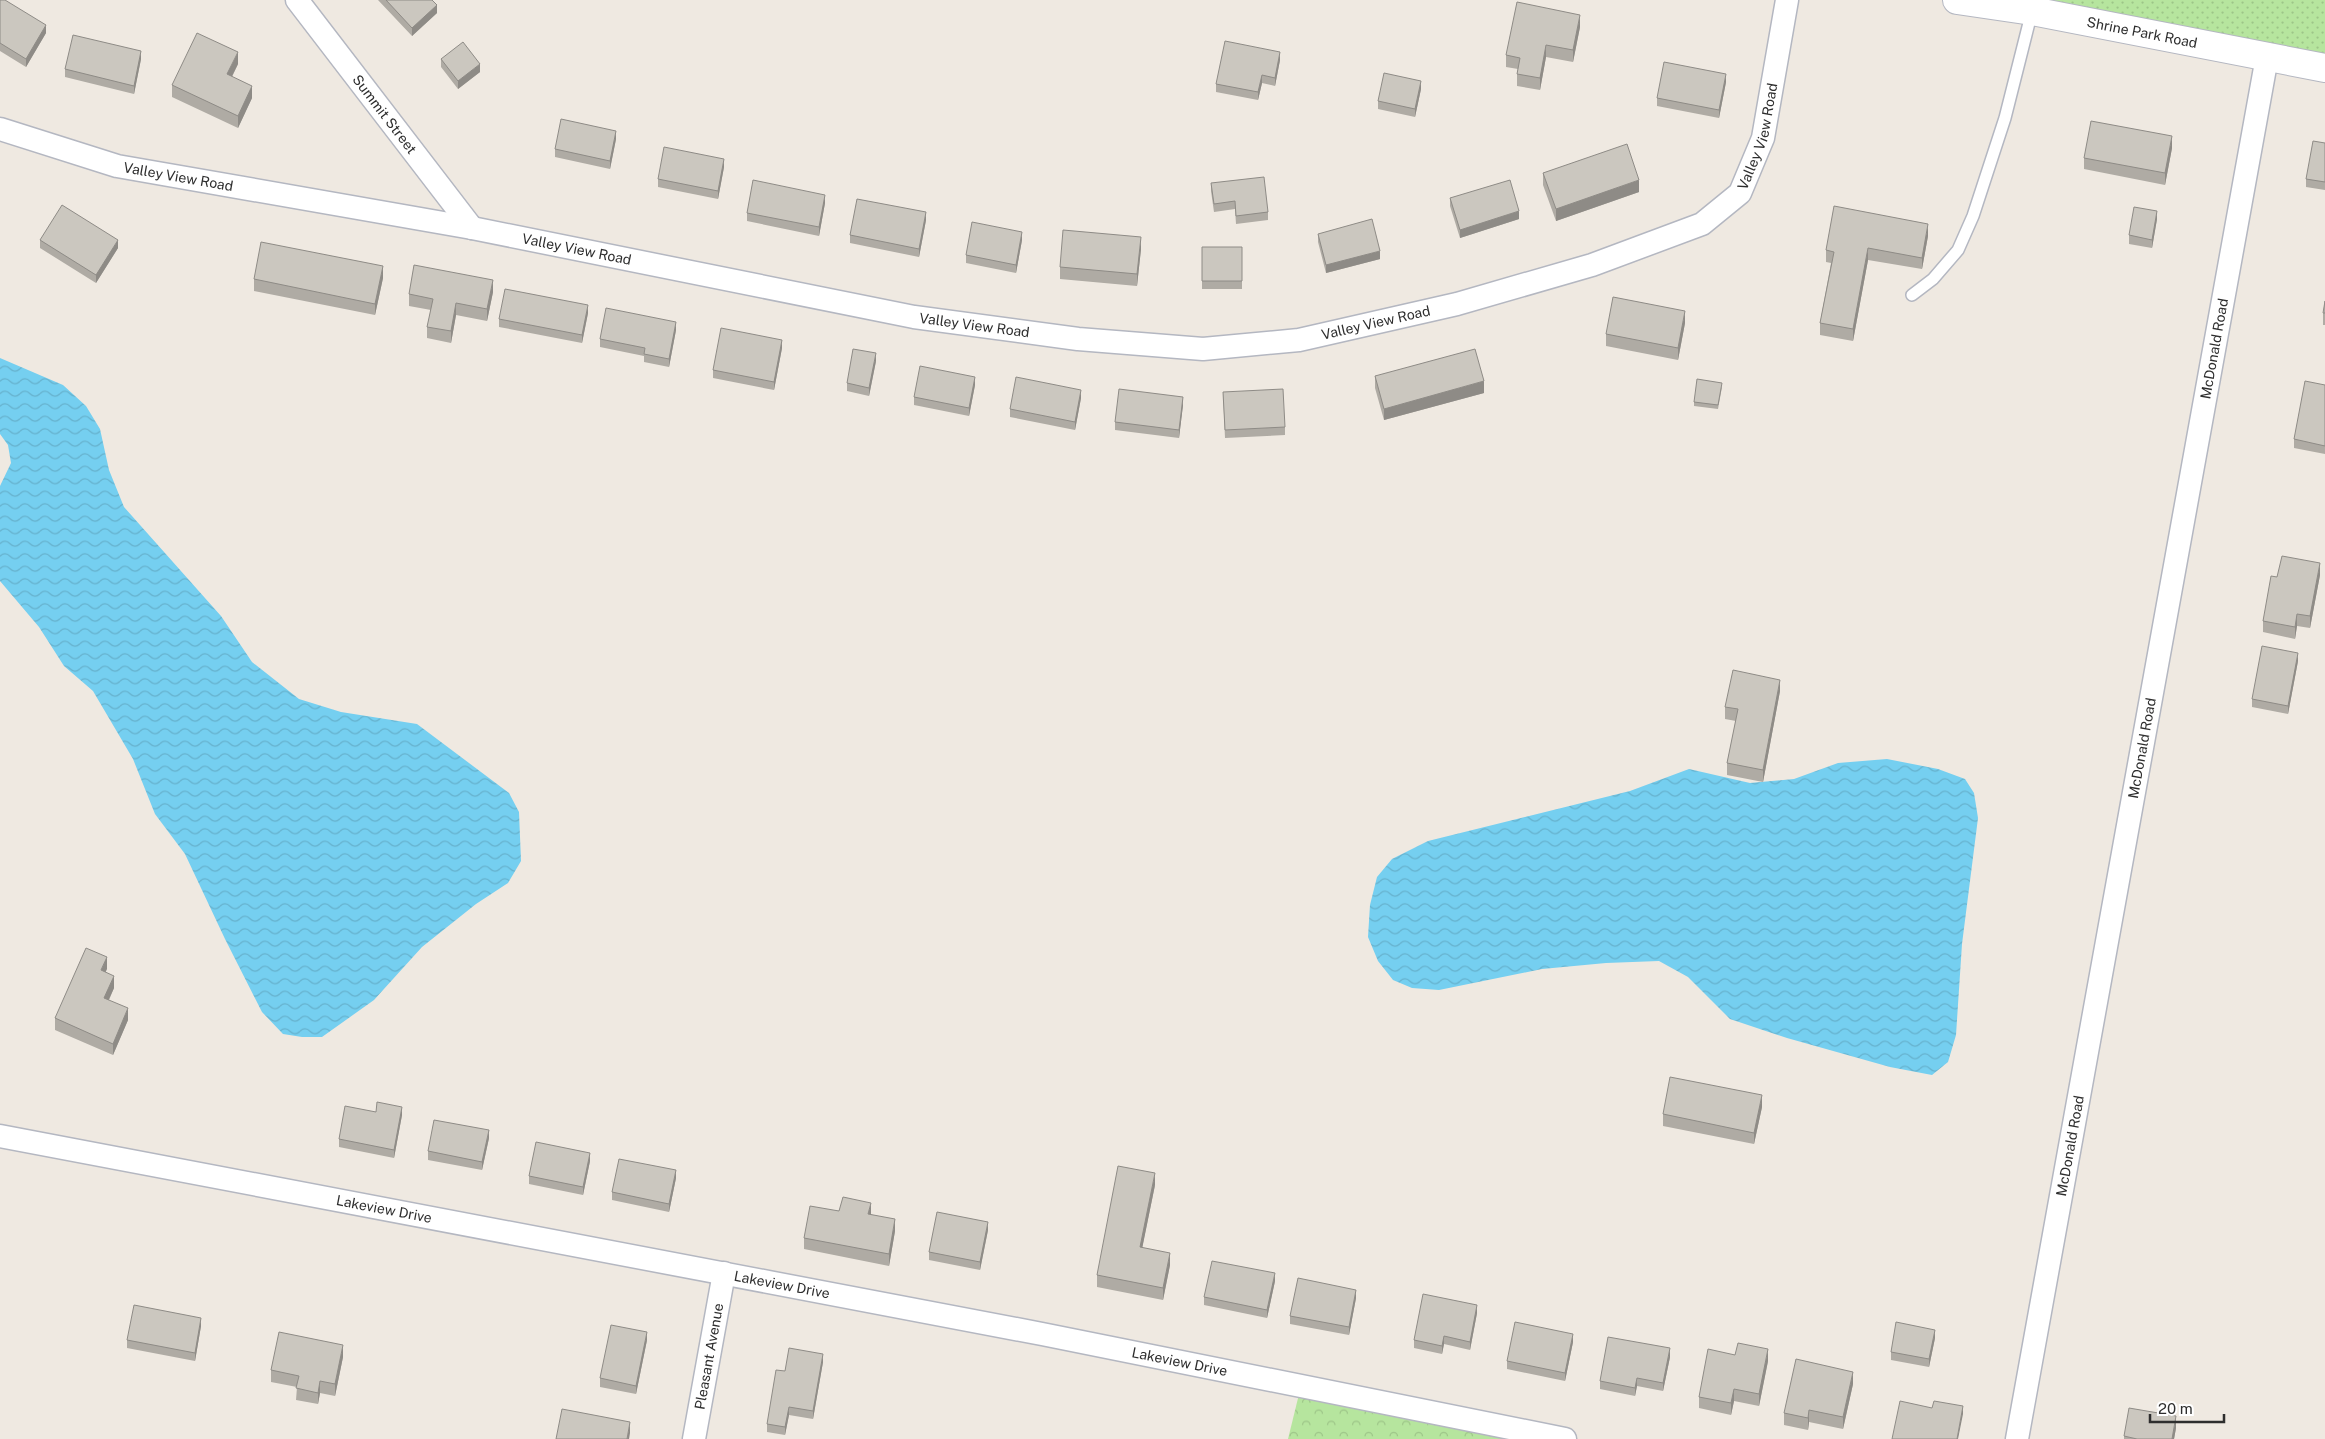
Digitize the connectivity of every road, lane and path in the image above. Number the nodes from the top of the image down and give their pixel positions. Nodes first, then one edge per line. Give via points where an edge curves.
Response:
1 (297, 0) edge
2 (1787, 0) edge
3 (1957, 0) edge
4 (2032, 11) junction
5 (2267, 57) junction
6 (2325, 68) edge
7 (0, 129) edge
8 (472, 228) junction
9 (1912, 295) dead end
10 (0, 1136) edge
11 (724, 1273) junction
12 (694, 1439) edge
13 (1564, 1439) edge
14 (2017, 1439) edge

1 - 8 street, Summit Street
2 - 8 street, Valley View Road via 1763,138 1740,193 1702,224 1592,265 1457,304 1298,340 1203,349 1078,339 933,320
3 - 4 street, Shrine Park Road
4 - 5 street, Shrine Park Road
4 - 9 lane via 2005,118 1974,216 1958,250 1933,279
5 - 6 street, Shrine Park Road
5 - 14 street, McDonald Road
7 - 8 street, Valley View Road via 117,166
10 - 11 street, Lakeview Drive
11 - 12 street, Pleasant Avenue
11 - 13 street, Lakeview Drive

